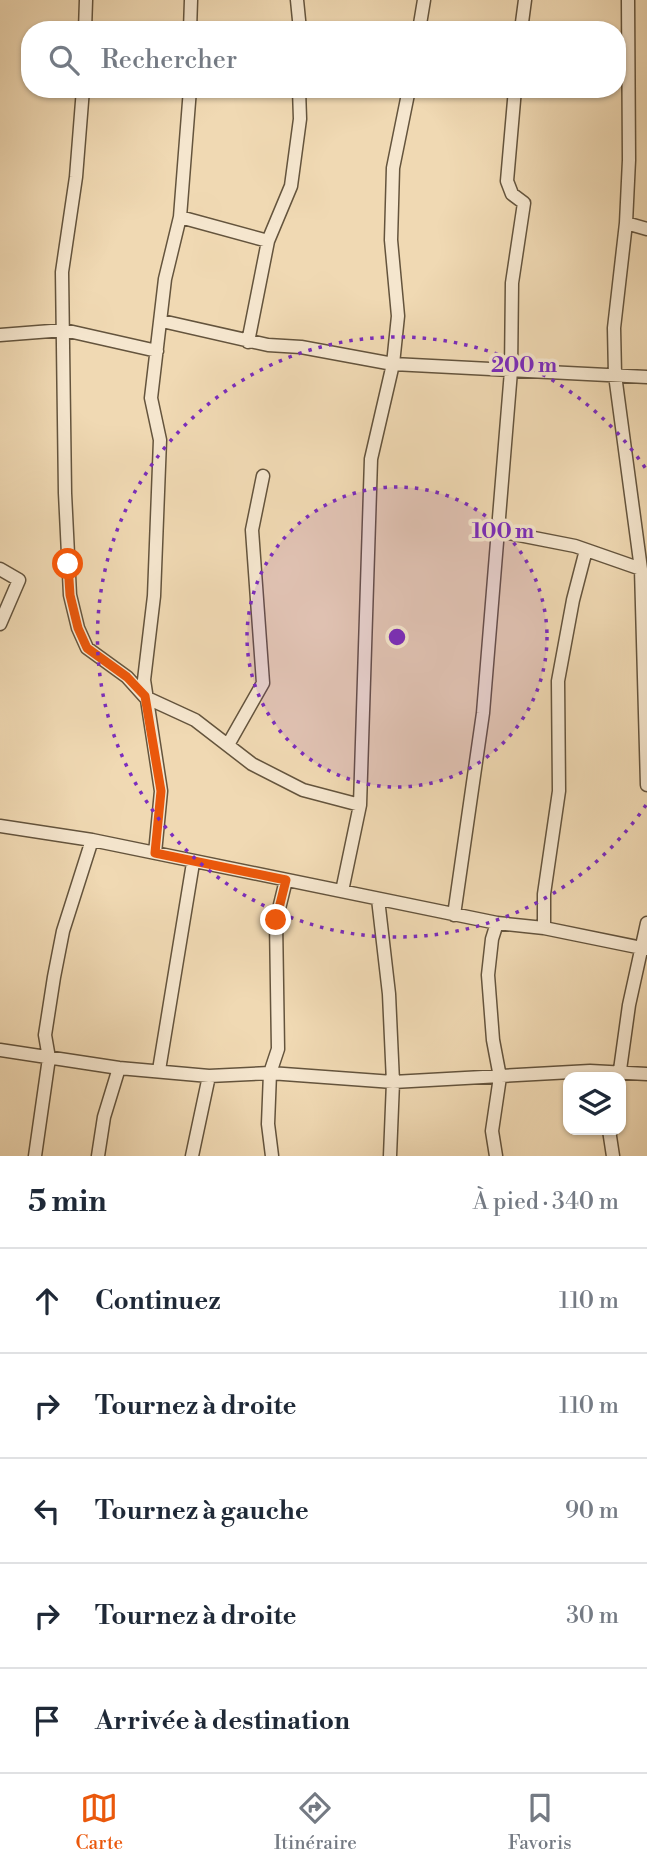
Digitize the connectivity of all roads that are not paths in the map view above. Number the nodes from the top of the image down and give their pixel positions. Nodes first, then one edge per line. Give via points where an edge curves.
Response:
1 (86, 0) edge
2 (191, 0) edge
3 (297, 0) edge
4 (424, 0) edge
5 (525, 0) edge
6 (628, 0) edge
7 (85, 21) edge
8 (190, 21) edge
9 (299, 21) edge
10 (420, 21) edge
11 (522, 21) edge
12 (82, 98) edge
13 (189, 98) edge
14 (299, 98) edge
15 (407, 98) edge
16 (514, 98) edge
17 (180, 217) junction
18 (626, 223) junction
19 (647, 229) edge
20 (268, 241) junction
21 (162, 321) junction
22 (64, 330) junction
23 (0, 335) edge
24 (248, 342) junction
25 (157, 351) junction
26 (393, 364) junction
27 (511, 371) junction
28 (615, 375) junction
29 (647, 377) edge
30 (263, 476) dead end
31 (499, 531) junction
32 (586, 550) junction
33 (643, 553) edge
34 (0, 569) edge
35 (641, 569) junction
36 (0, 624) edge
37 (145, 696) junction
38 (229, 743) junction
39 (647, 785) edge
40 (360, 805) junction
41 (0, 827) edge
42 (92, 840) junction
43 (155, 853) junction
44 (193, 863) junction
45 (286, 880) junction
46 (342, 891) junction
47 (379, 899) junction
48 (454, 915) junction
49 (497, 923) junction
50 (647, 923) edge
51 (544, 928) junction
52 (645, 948) edge
53 (0, 1050) edge
54 (49, 1058) junction
55 (119, 1068) junction
56 (159, 1070) junction
57 (621, 1072) edge
58 (270, 1073) junction
59 (626, 1074) edge
60 (647, 1074) edge
61 (563, 1075) edge
62 (209, 1076) junction
63 (500, 1077) junction
64 (393, 1082) junction
65 (610, 1135) edge
66 (35, 1156) edge
67 (98, 1156) edge
68 (191, 1156) edge
69 (272, 1156) edge
70 (390, 1156) edge
71 (496, 1156) edge
72 (613, 1156) edge

1 - 7 street
2 - 8 street
3 - 9 street
4 - 10 street
5 - 11 street
6 - 18 street
12 - 22 street via 62,272
13 - 17 street
14 - 20 street via 291,186
15 - 26 street via 393,168 391,240 398,316
16 - 27 street via 507,181 512,194 524,203 512,283
17 - 20 street
17 - 21 street via 165,279
18 - 19 street
18 - 28 street via 614,328
20 - 24 street
21 - 24 street
21 - 25 street
22 - 23 street
22 - 25 street
22 - 37 street via 70,595 87,648
24 - 26 street
25 - 37 street via 151,398 160,440 159,495
26 - 27 street
26 - 40 street via 370,459
27 - 28 street
27 - 31 street
28 - 29 street
28 - 33 street
30 - 38 street via 252,530 263,683
31 - 32 street
31 - 48 street via 483,713
32 - 35 street
32 - 51 street via 558,681 559,792 544,894
33 - 35 street
34 - 36 street via 19,580
35 - 39 street
37 - 38 street
37 - 43 street via 161,791
38 - 40 street via 275,777 303,790
40 - 46 street
41 - 42 street
42 - 43 street
42 - 54 street via 63,930 45,1035
43 - 44 street
44 - 45 street
44 - 56 street
45 - 46 street
45 - 58 street via 276,920 278,1049
46 - 47 street
47 - 48 street
47 - 64 street via 390,994
48 - 49 street
49 - 51 street
49 - 63 street via 488,975
50 - 52 street
51 - 52 street
52 - 57 street via 629,1005
53 - 54 street
54 - 55 street
54 - 66 street
55 - 56 street
55 - 67 street
56 - 62 street
58 - 62 street
58 - 64 street
58 - 69 street
59 - 60 street
61 - 63 street
62 - 68 street
63 - 64 street
63 - 71 street via 492,1131
64 - 70 street
65 - 72 street

